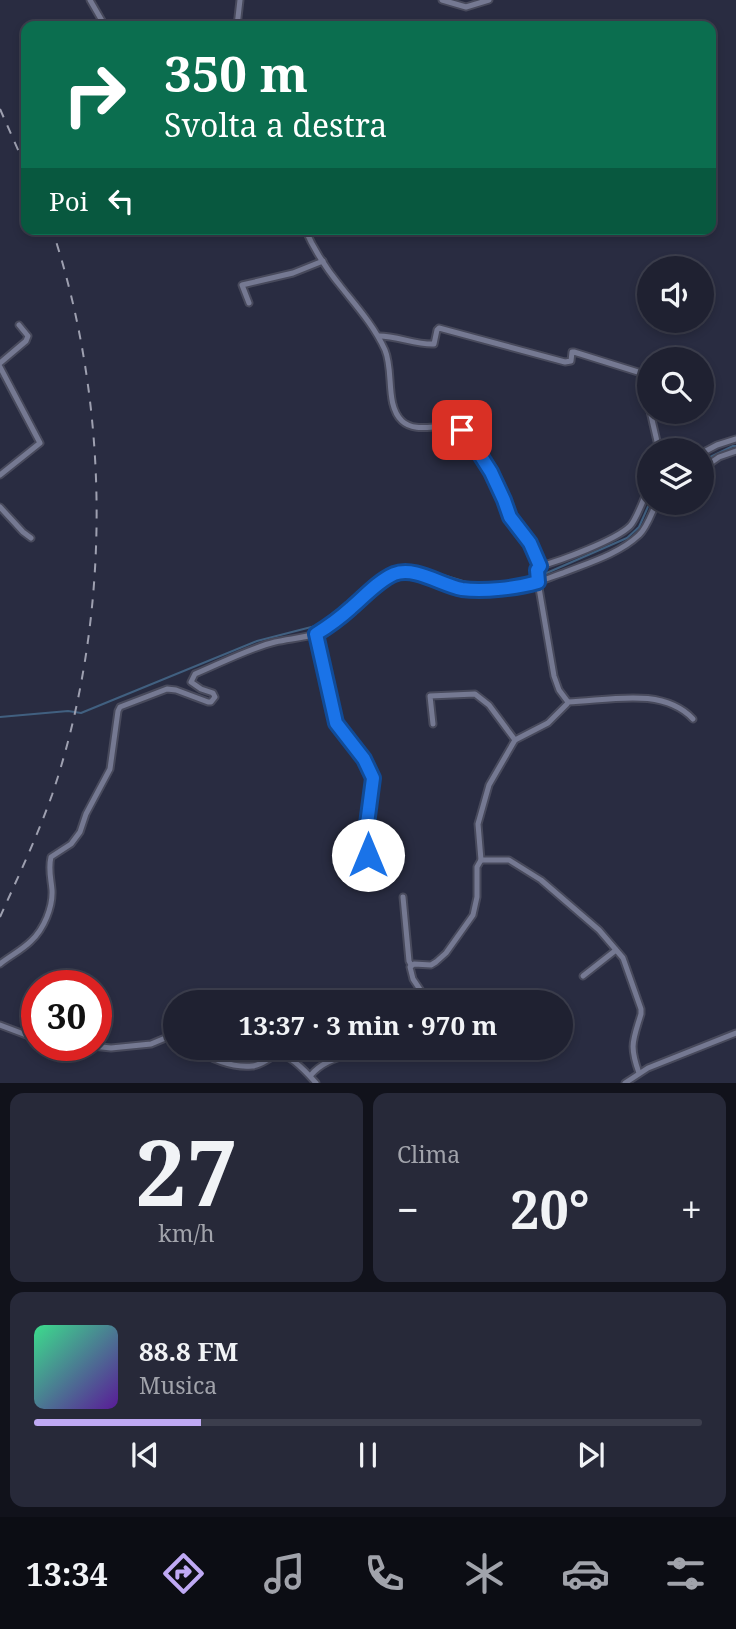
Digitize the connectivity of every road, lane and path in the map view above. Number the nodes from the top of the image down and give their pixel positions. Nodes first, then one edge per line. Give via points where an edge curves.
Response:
1 (90, 0) edge
2 (240, 0) edge
3 (442, 0) edge
4 (488, 0) edge
5 (102, 21) edge
6 (238, 21) edge
7 (308, 235) edge
8 (323, 261) junction
9 (249, 303) dead end
10 (19, 325) dead end
11 (379, 336) junction
12 (0, 365) edge
13 (637, 373) edge
14 (736, 439) edge
15 (714, 447) edge
16 (736, 451) edge
17 (714, 461) edge
18 (0, 475) edge
19 (0, 507) edge
20 (637, 512) edge
21 (650, 515) edge
22 (31, 538) dead end
23 (539, 568) junction
24 (538, 581) junction
25 (316, 634) junction
26 (568, 702) junction
27 (693, 719) dead end
28 (433, 724) dead end
29 (515, 740) junction
30 (481, 860) junction
31 (378, 886) dead end
32 (403, 897) dead end
33 (616, 950) junction
34 (0, 964) edge
35 (411, 965) junction
36 (583, 976) dead end
37 (420, 990) edge
38 (0, 1025) edge
39 (736, 1032) edge
40 (21, 1033) edge
41 (163, 1039) edge
42 (112, 1048) edge
43 (216, 1060) edge
44 (267, 1060) edge
45 (291, 1060) edge
46 (335, 1060) edge
47 (639, 1073) junction
48 (311, 1075) junction
49 (316, 1083) edge
50 (625, 1083) edge

1 - 5 street
2 - 6 street
3 - 4 street via 466,7
7 - 8 street
8 - 9 street via 242,285
8 - 11 street
10 - 12 street via 28,336 26,341
11 - 13 street via 429,345 436,341 439,328 565,362 574,352
11 - 23 street via 390,368 397,415 414,427 450,426 464,433 491,472
12 - 18 street via 40,443
14 - 15 street
16 - 17 street
19 - 22 street
20 - 23 street via 630,526 612,537
21 - 24 street via 641,534 621,547
23 - 24 street
24 - 25 street via 471,590 414,573 398,573
24 - 26 street via 554,676
25 - 31 street via 336,723 372,773 368,859
25 - 34 street via 272,643 195,674 191,682 213,693 211,702 167,689 120,708 107,776 80,832 51,857 50,909 32,941
26 - 27 street via 636,698 668,704
26 - 29 street via 548,723
28 - 29 street via 430,696 475,694
29 - 30 street via 489,785 478,824
30 - 33 street via 509,860 541,880
30 - 35 street via 473,915 436,962
32 - 35 street
33 - 36 street
33 - 47 street via 641,1009 632,1045
35 - 37 street
38 - 40 street
39 - 47 street
41 - 42 street
43 - 44 street via 242,1067
45 - 48 street
46 - 48 street
47 - 50 street
48 - 49 street

